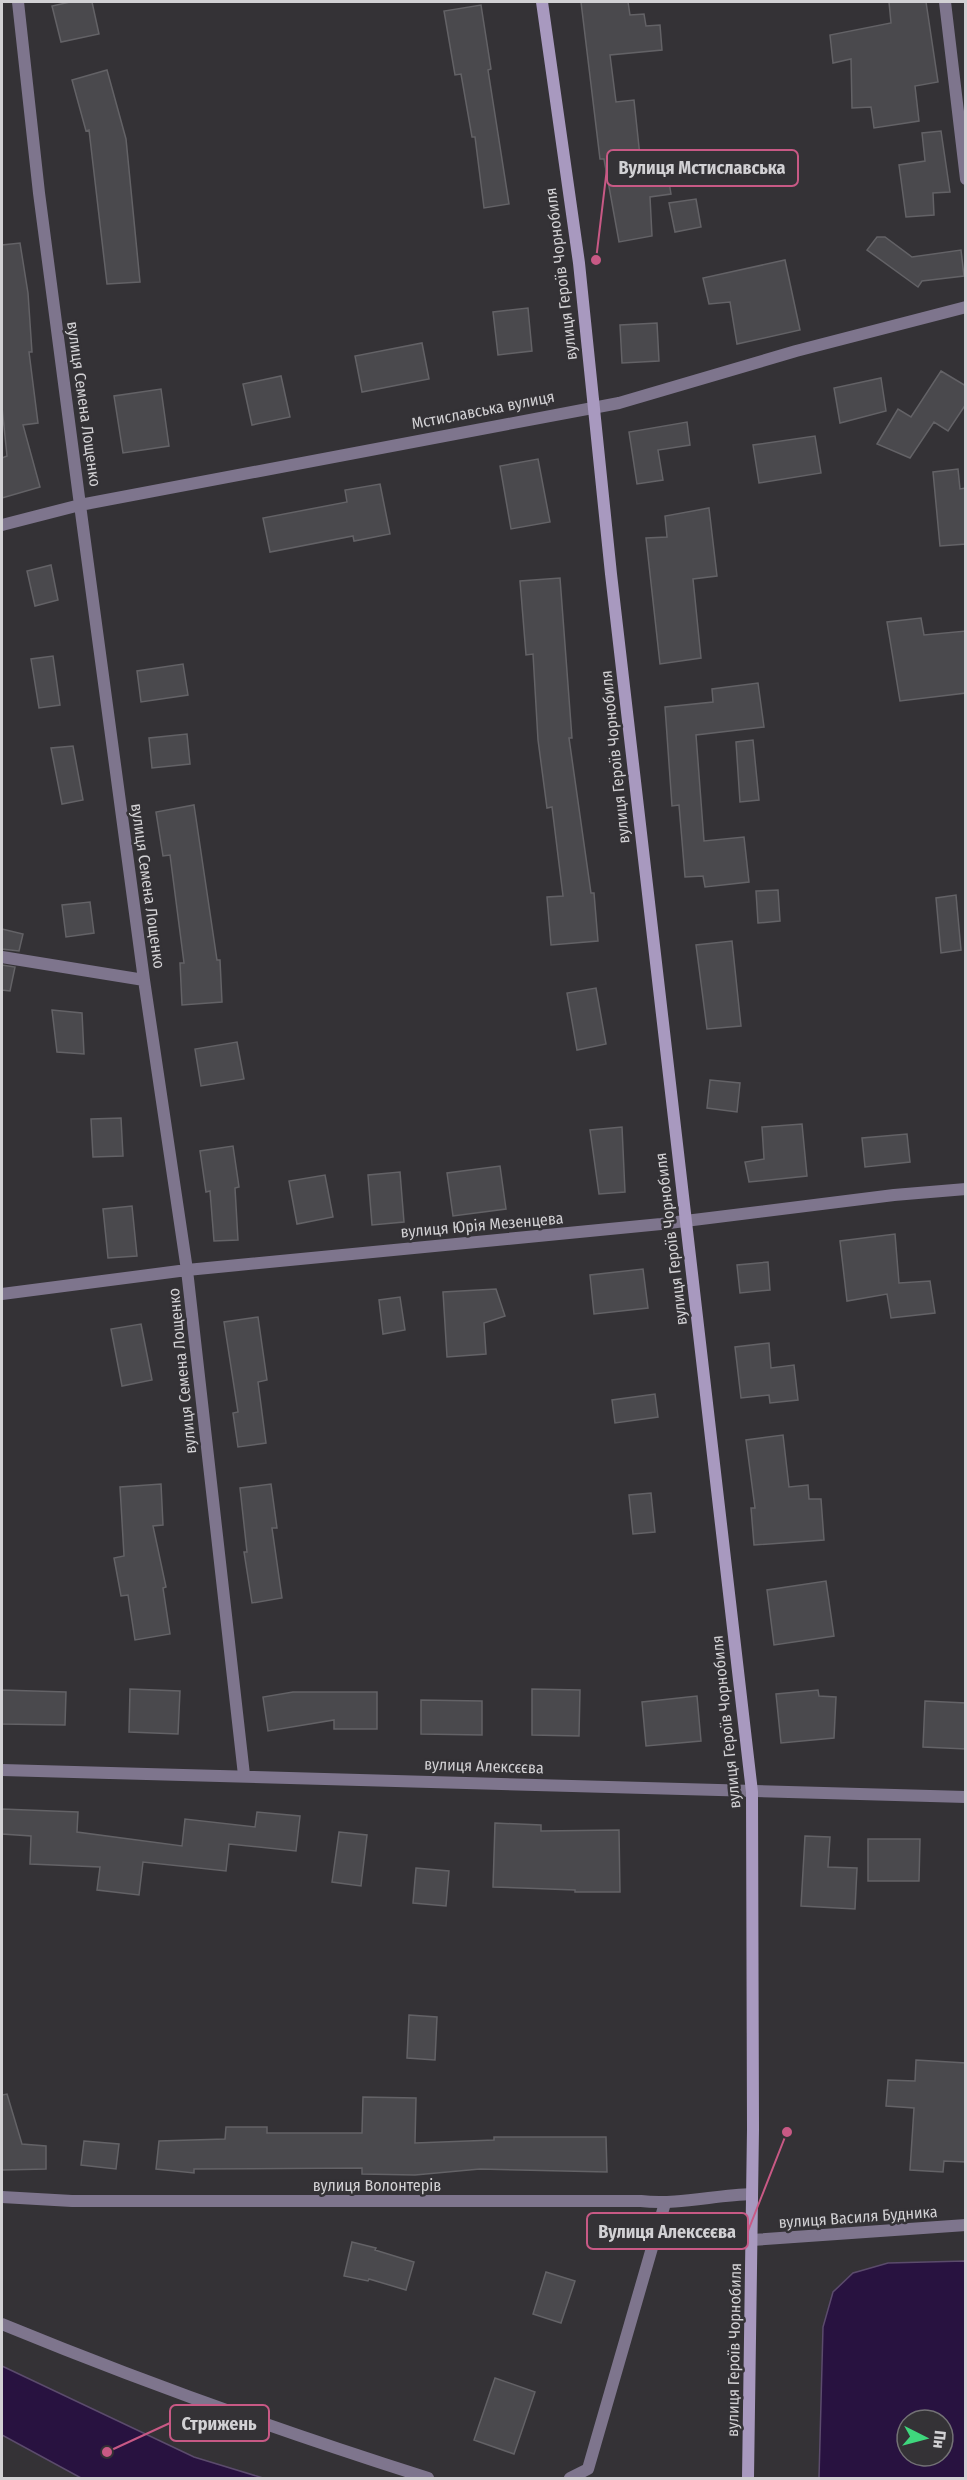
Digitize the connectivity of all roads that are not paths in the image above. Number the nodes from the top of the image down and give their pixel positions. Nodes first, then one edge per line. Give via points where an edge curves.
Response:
1 (18, 2) edge
2 (542, 2) edge
3 (945, 2) edge
4 (966, 179) edge
5 (966, 307) edge
6 (593, 408) junction
7 (80, 505) junction
8 (2, 525) edge
9 (2, 957) edge
10 (144, 980) junction
11 (966, 1189) edge
12 (686, 1221) junction
13 (187, 1270) junction
14 (2, 1294) edge
15 (2, 1770) edge
16 (244, 1775) junction
17 (752, 1792) junction
18 (966, 1797) edge
19 (752, 2194) junction
20 (2, 2197) edge
21 (665, 2203) junction
22 (966, 2225) edge
23 (752, 2240) junction
24 (2, 2324) edge
25 (428, 2478) edge
26 (570, 2478) edge
27 (748, 2478) edge

1 - 7 street, вулиця Семена Лощенко
2 - 6 main road, вулиця Героїв Чорнобиля via 579,263
3 - 4 street
5 - 6 street, Мстиславська вулиця
6 - 7 street, Мстиславська вулиця
6 - 12 main road, вулиця Героїв Чорнобиля
7 - 8 street, Мстиславська вулиця
7 - 10 street, вулиця Семена Лощенко
9 - 10 street
10 - 13 street, вулиця Семена Лощенко
11 - 12 street, вулиця Юрія Мезенцева
12 - 13 street, вулиця Юрія Мезенцева
12 - 17 main road, вулиця Героїв Чорнобиля
13 - 14 street, вулиця Юрія Мезенцева
13 - 16 street, вулиця Семена Лощенко
15 - 16 street, вулиця Алексєєва
16 - 17 street, вулиця Алексєєва
17 - 18 street, вулиця Алексєєва
17 - 19 main road, вулиця Героїв Чорнобиля
19 - 21 street, вулиця Волонтерів
19 - 23 main road, вулиця Героїв Чорнобиля
20 - 21 street, вулиця Волонтерів via 72,2201
21 - 26 street via 588,2469
22 - 23 street, вулиця Василя Будника
23 - 27 main road, вулиця Героїв Чорнобиля
24 - 25 street via 137,2380

